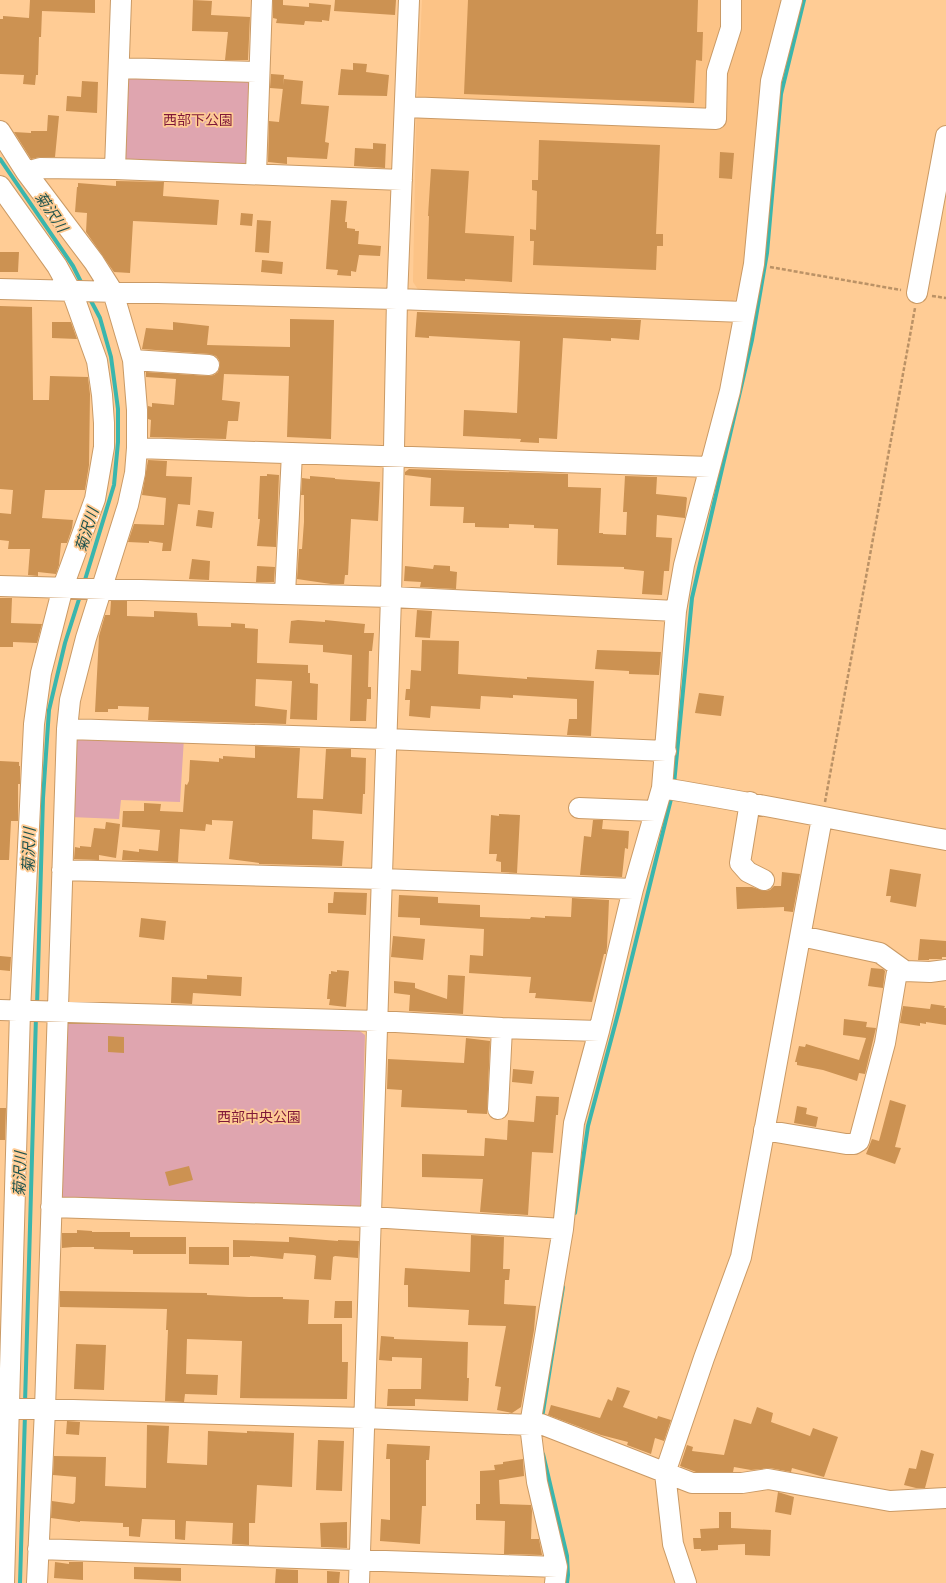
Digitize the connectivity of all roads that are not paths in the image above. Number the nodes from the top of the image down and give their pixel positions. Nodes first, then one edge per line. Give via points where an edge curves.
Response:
1 (121, 0) edge
2 (262, 0) edge
3 (409, 0) edge
4 (731, 0) edge
5 (792, 0) edge
6 (119, 68) junction
7 (259, 72) junction
8 (405, 107) junction
9 (0, 131) edge
10 (946, 136) edge
11 (115, 169) junction
12 (26, 172) junction
13 (256, 174) junction
14 (402, 180) junction
15 (0, 186) edge
16 (0, 289) edge
17 (73, 290) junction
18 (109, 292) junction
19 (917, 293) road end
20 (397, 299) junction
21 (744, 312) junction
22 (133, 360) junction
23 (209, 365) dead end
24 (137, 448) junction
25 (292, 453) junction
26 (394, 457) junction
27 (710, 467) junction
28 (0, 586) edge
29 (67, 588) junction
30 (96, 588) junction
31 (285, 594) junction
32 (391, 597) junction
33 (676, 611) junction
34 (67, 729) junction
35 (387, 739) junction
36 (666, 751) junction
37 (662, 788) junction
38 (750, 802) junction
39 (579, 808) dead end
40 (655, 811) junction
41 (822, 818) junction
42 (946, 840) edge
43 (62, 870) junction
44 (382, 879) junction
45 (764, 880) dead end
46 (633, 889) junction
47 (800, 936) junction
48 (898, 966) junction
49 (946, 970) edge
50 (0, 1010) edge
51 (39, 1011) junction
52 (378, 1021) junction
53 (502, 1028) junction
54 (599, 1031) junction
55 (498, 1109) dead end
56 (764, 1130) junction
57 (51, 1207) junction
58 (370, 1217) junction
59 (563, 1229) junction
60 (4, 1408) edge
61 (45, 1409) junction
62 (364, 1418) junction
63 (530, 1425) junction
64 (665, 1473) junction
65 (946, 1498) edge
66 (38, 1549) junction
67 (360, 1561) junction
68 (556, 1575) edge
69 (4, 1583) edge
70 (38, 1583) edge
71 (360, 1583) edge
72 (686, 1583) edge

1 - 6 street
2 - 7 street
3 - 8 street
4 - 8 street via 731,28 717,72 716,119
5 - 21 street via 771,81 754,264
6 - 7 street
6 - 11 street
7 - 13 street
8 - 14 street
9 - 12 street
10 - 19 street
11 - 12 street via 40,168
11 - 13 street
12 - 18 street via 94,262
13 - 14 street
14 - 20 street
15 - 17 street
16 - 17 street
17 - 18 street
17 - 29 street via 97,361 102,395 104,447 95,499
18 - 20 street
18 - 22 street
20 - 21 street
20 - 26 street
21 - 27 street via 730,391
22 - 23 street
22 - 24 street
24 - 25 street
24 - 30 street via 128,505
25 - 26 street
25 - 31 street
26 - 27 street
26 - 32 street
27 - 33 street via 684,564
28 - 29 street
29 - 30 street
29 - 51 street via 41,673 34,724
30 - 31 street
30 - 34 street via 70,700
31 - 32 street
32 - 33 street
32 - 35 street
33 - 36 street
34 - 35 street
34 - 43 street
35 - 36 street
35 - 44 street
36 - 37 street
37 - 38 street
37 - 40 street
38 - 41 street
38 - 45 street via 740,863 748,872
39 - 40 street
40 - 46 street
41 - 42 street
41 - 47 street
43 - 44 street
43 - 51 street
44 - 46 street
44 - 52 street
46 - 54 street
47 - 48 street via 880,953
47 - 56 street
48 - 49 street via 905,971
48 - 56 street via 885,1043 859,1141 846,1144
50 - 51 street
51 - 52 street
51 - 57 street
51 - 60 street
52 - 53 street
52 - 58 street
53 - 54 street
53 - 55 street
54 - 59 street via 574,1123
56 - 64 street via 741,1257
57 - 58 street
57 - 61 street
58 - 59 street
58 - 62 street
59 - 63 street
60 - 61 street
60 - 69 street
61 - 62 street
61 - 66 street
62 - 63 street
62 - 67 street
63 - 64 street via 541,1424
63 - 68 street via 536,1482
64 - 65 street via 692,1483 742,1483 768,1479 890,1501
64 - 72 street via 673,1544
66 - 67 street
66 - 70 street
67 - 68 street
67 - 71 street

